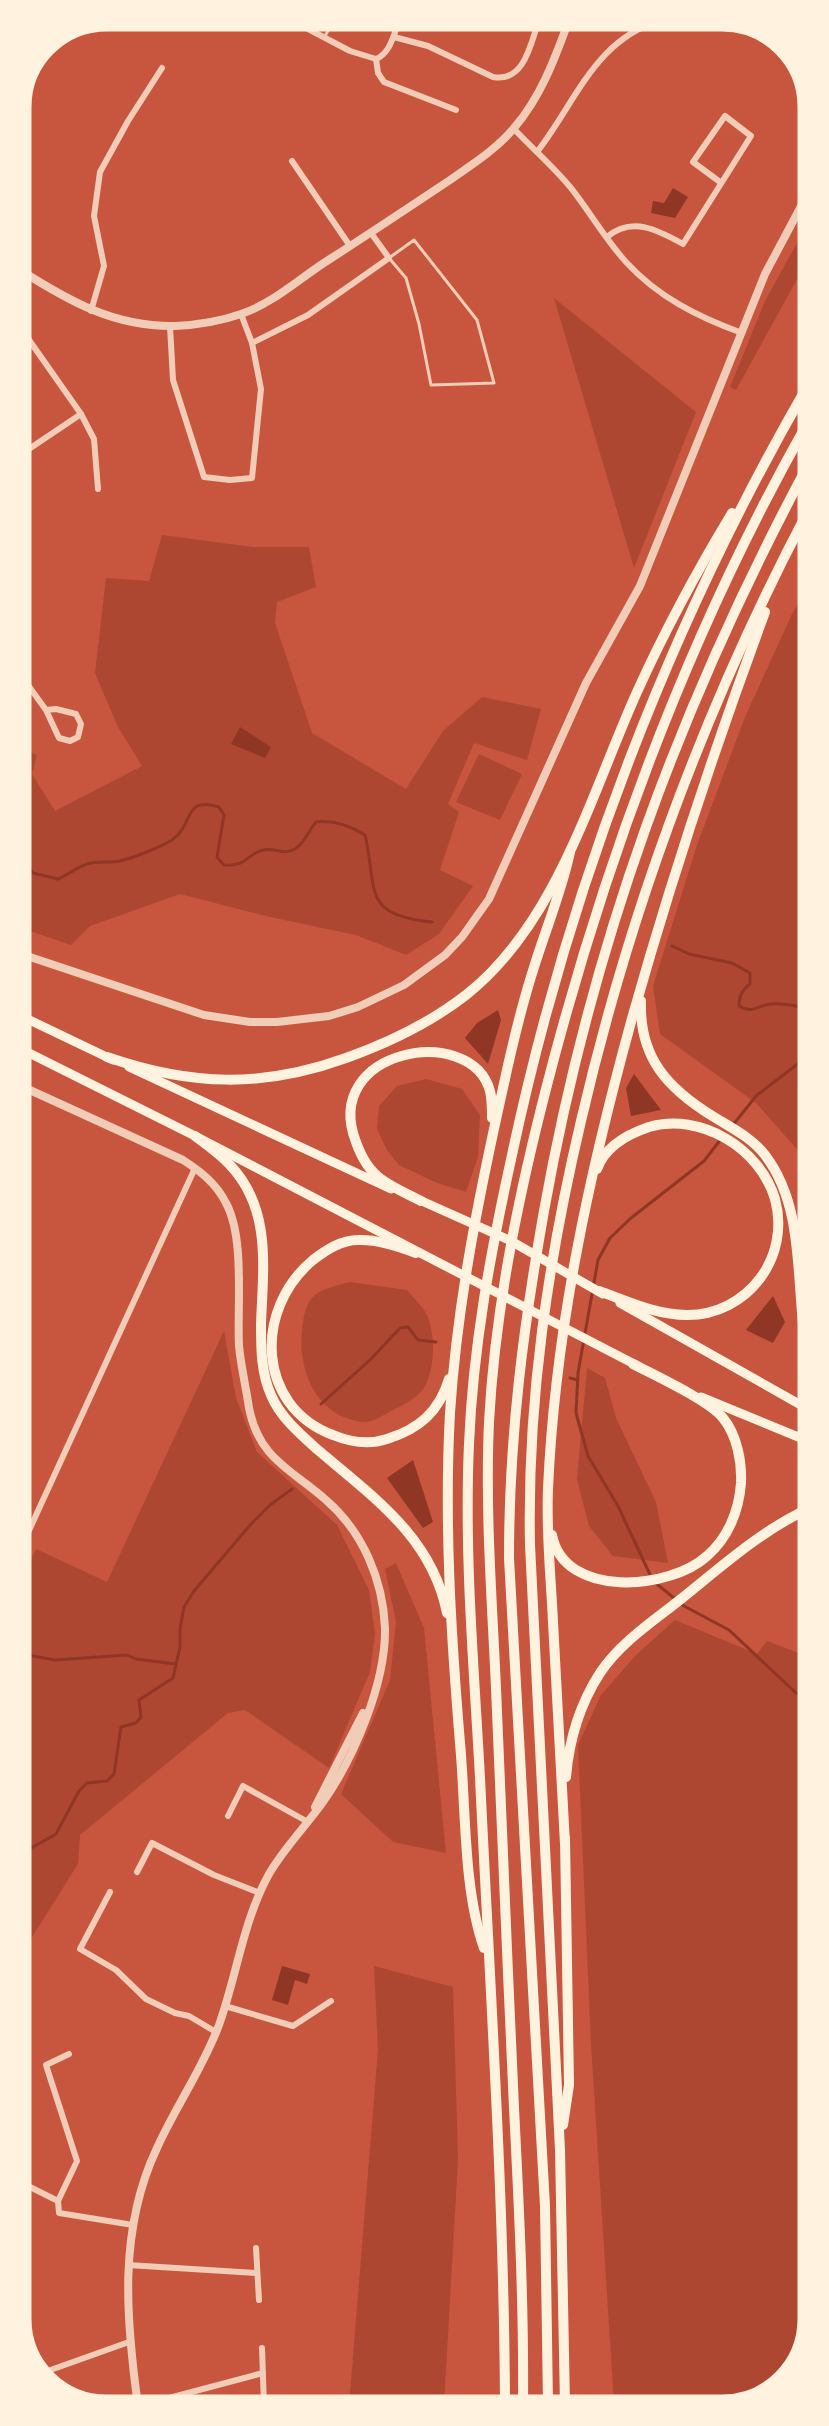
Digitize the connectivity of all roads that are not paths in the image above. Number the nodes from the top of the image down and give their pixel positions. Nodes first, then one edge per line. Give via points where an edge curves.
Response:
1 (309, 30) edge
2 (328, 30) edge
3 (396, 30) edge
4 (535, 30) edge
5 (565, 30) edge
6 (637, 30) edge
7 (394, 37) junction
8 (324, 38) junction
9 (376, 59) junction
10 (162, 68) dead end
11 (456, 110) dead end
12 (514, 129) junction
13 (537, 152) junction
14 (292, 160) dead end
15 (720, 182) junction
16 (799, 210) edge
17 (371, 233) junction
18 (607, 237) junction
19 (350, 246) junction
20 (389, 258) junction
21 (30, 276) edge
22 (91, 312) junction
23 (241, 314) junction
24 (170, 326) junction
25 (742, 333) junction
26 (30, 341) edge
27 (252, 343) junction
28 (799, 401) edge
29 (81, 414) junction
30 (786, 423) junction
31 (799, 439) edge
32 (30, 448) edge
33 (799, 483) edge
34 (98, 489) dead end
35 (799, 529) edge
36 (788, 550) junction
37 (30, 688) edge
38 (46, 710) junction
39 (570, 852) junction
40 (657, 927) junction
41 (30, 957) edge
42 (30, 1020) edge
43 (30, 1054) edge
44 (108, 1057) junction
45 (30, 1090) edge
46 (195, 1136) junction
47 (490, 1151) junction
48 (195, 1168) junction
49 (587, 1197) junction
50 (421, 1201) junction
51 (416, 1253) junction
52 (799, 1286) edge
53 (599, 1291) joint
54 (640, 1310) junction
55 (458, 1341) junction
56 (633, 1364) junction
57 (799, 1404) edge
58 (799, 1437) edge
59 (548, 1487) junction
60 (799, 1514) edge
61 (30, 1528) edge
62 (455, 1670) junction
63 (228, 1816) dead end
64 (308, 1822) junction
65 (565, 1844) junction
66 (137, 1872) dead end
67 (110, 1892) dead end
68 (260, 1893) junction
69 (488, 1959) junction
70 (331, 2001) dead end
71 (225, 2006) junction
72 (216, 2032) junction
73 (69, 2054) dead end
74 (560, 2150) junction
75 (30, 2187) edge
76 (58, 2202) junction
77 (133, 2225) junction
78 (256, 2248) dead end
79 (128, 2265) junction
80 (257, 2273) junction
81 (259, 2301) dead end
82 (129, 2342) junction
83 (262, 2348) dead end
84 (49, 2370) edge
85 (262, 2373) junction
86 (137, 2396) edge
87 (176, 2396) edge
88 (263, 2396) edge
89 (505, 2396) edge
90 (523, 2396) edge
91 (548, 2396) edge
92 (566, 2396) edge

1 - 8 street
2 - 8 lane
3 - 7 street
4 - 7 street via 521,67 504,78 493,77 428,46
5 - 12 street via 543,85
6 - 13 street via 602,56
7 - 9 street via 385,53
8 - 9 street
9 - 11 street via 384,82
10 - 22 street via 100,172 94,216 104,266
12 - 13 street
12 - 17 street via 470,166
13 - 18 street via 570,187
14 - 19 street
15 - 15 street via 693,162 725,116 751,136
15 - 18 street via 683,244 635,225 620,227
16 - 25 street via 765,274
17 - 19 street
17 - 20 street
18 - 25 street via 636,272 671,300
19 - 23 street
20 - 20 lane via 406,278 430,385 494,383 477,320 414,240
20 - 27 street via 308,315
21 - 22 street
22 - 24 street via 129,323
23 - 24 street
23 - 27 street
24 - 27 street via 172,380 204,477 252,478 261,389
25 - 41 street via 640,586 586,683 489,899 445,955 404,985 358,1007 329,1016 277,1023 204,1015
26 - 29 street
28 - 30 highway
29 - 32 street
29 - 34 street via 94,439
30 - 39 highway via 662,639
30 - 69 highway via 700,593 599,845 537,1045 494,1242 472,1393 468,1495
31 - 90 highway via 704,632 663,728 615,859 575,984 536,1128 515,1223 497,1340 489,1417 487,1540 518,2192
33 - 91 highway via 705,675 626,881 597,975 562,1122 518,1370 509,1558 545,2206
35 - 36 highway
36 - 40 highway via 714,749
36 - 74 highway via 709,723 637,917 586,1100 561,1210 546,1301 533,1404 529,1506
37 - 38 street
38 - 38 street via 59,738 70,741 78,737 81,724 76,714
39 - 44 highway via 537,912 487,975 422,1025 363,1052 297,1073 241,1081 187,1078
39 - 47 highway via 521,1013
40 - 49 highway
40 - 52 highway via 642,992 645,1040 663,1075 765,1154 789,1206
42 - 44 main road
43 - 46 main road
44 - 50 main road via 381,1186
45 - 48 street
46 - 51 main road
46 - 62 highway via 235,1171 258,1209 263,1246 263,1366 271,1397 306,1439 395,1516 416,1540 438,1579
47 - 50 highway via 490,1090 471,1066 434,1052 412,1052 376,1068 363,1079 354,1095 352,1133 363,1160 380,1179
47 - 55 highway
48 - 61 street
48 - 64 street via 221,1192 234,1221 240,1359 255,1429 275,1460 345,1519 367,1553 376,1577 385,1631 380,1673 354,1746 334,1786
49 - 54 highway via 598,1165 616,1143 656,1125 686,1124 727,1139 754,1162 770,1186 777,1213 775,1243 760,1279 736,1303 687,1315
49 - 59 highway via 558,1365
50 - 53 main road via 511,1241
51 - 55 highway via 358,1240 338,1244 307,1265 281,1300 275,1322 271,1344 273,1370 281,1391 291,1407 326,1432 344,1440 382,1441 400,1435 431,1415 446,1391
51 - 56 main road
53 - 54 highway
54 - 57 main road
55 - 62 highway via 448,1502
56 - 58 main road
56 - 59 highway via 710,1407 730,1430 740,1461 740,1497 729,1529 708,1556 683,1572 640,1582 612,1581 578,1571 558,1554 551,1528
59 - 65 highway
60 - 65 highway via 719,1569 609,1660 582,1706 571,1742 566,1775
62 - 69 highway via 470,1874 477,1927
63 - 64 street via 243,1786
64 - 68 street via 277,1862
65 - 74 highway via 569,2085
66 - 68 street via 152,1843
67 - 72 street via 80,1949 116,1970 146,1999
68 - 71 street
69 - 89 highway via 502,2229
70 - 71 street via 293,2026
71 - 72 street
72 - 77 street via 155,2151
73 - 76 street via 46,2066 76,2161
74 - 92 highway
75 - 76 street
76 - 77 street via 59,2213
77 - 79 street
78 - 80 street
79 - 80 street
79 - 82 street
80 - 81 street
82 - 84 street
82 - 86 street
83 - 85 street
85 - 87 street
85 - 88 street

